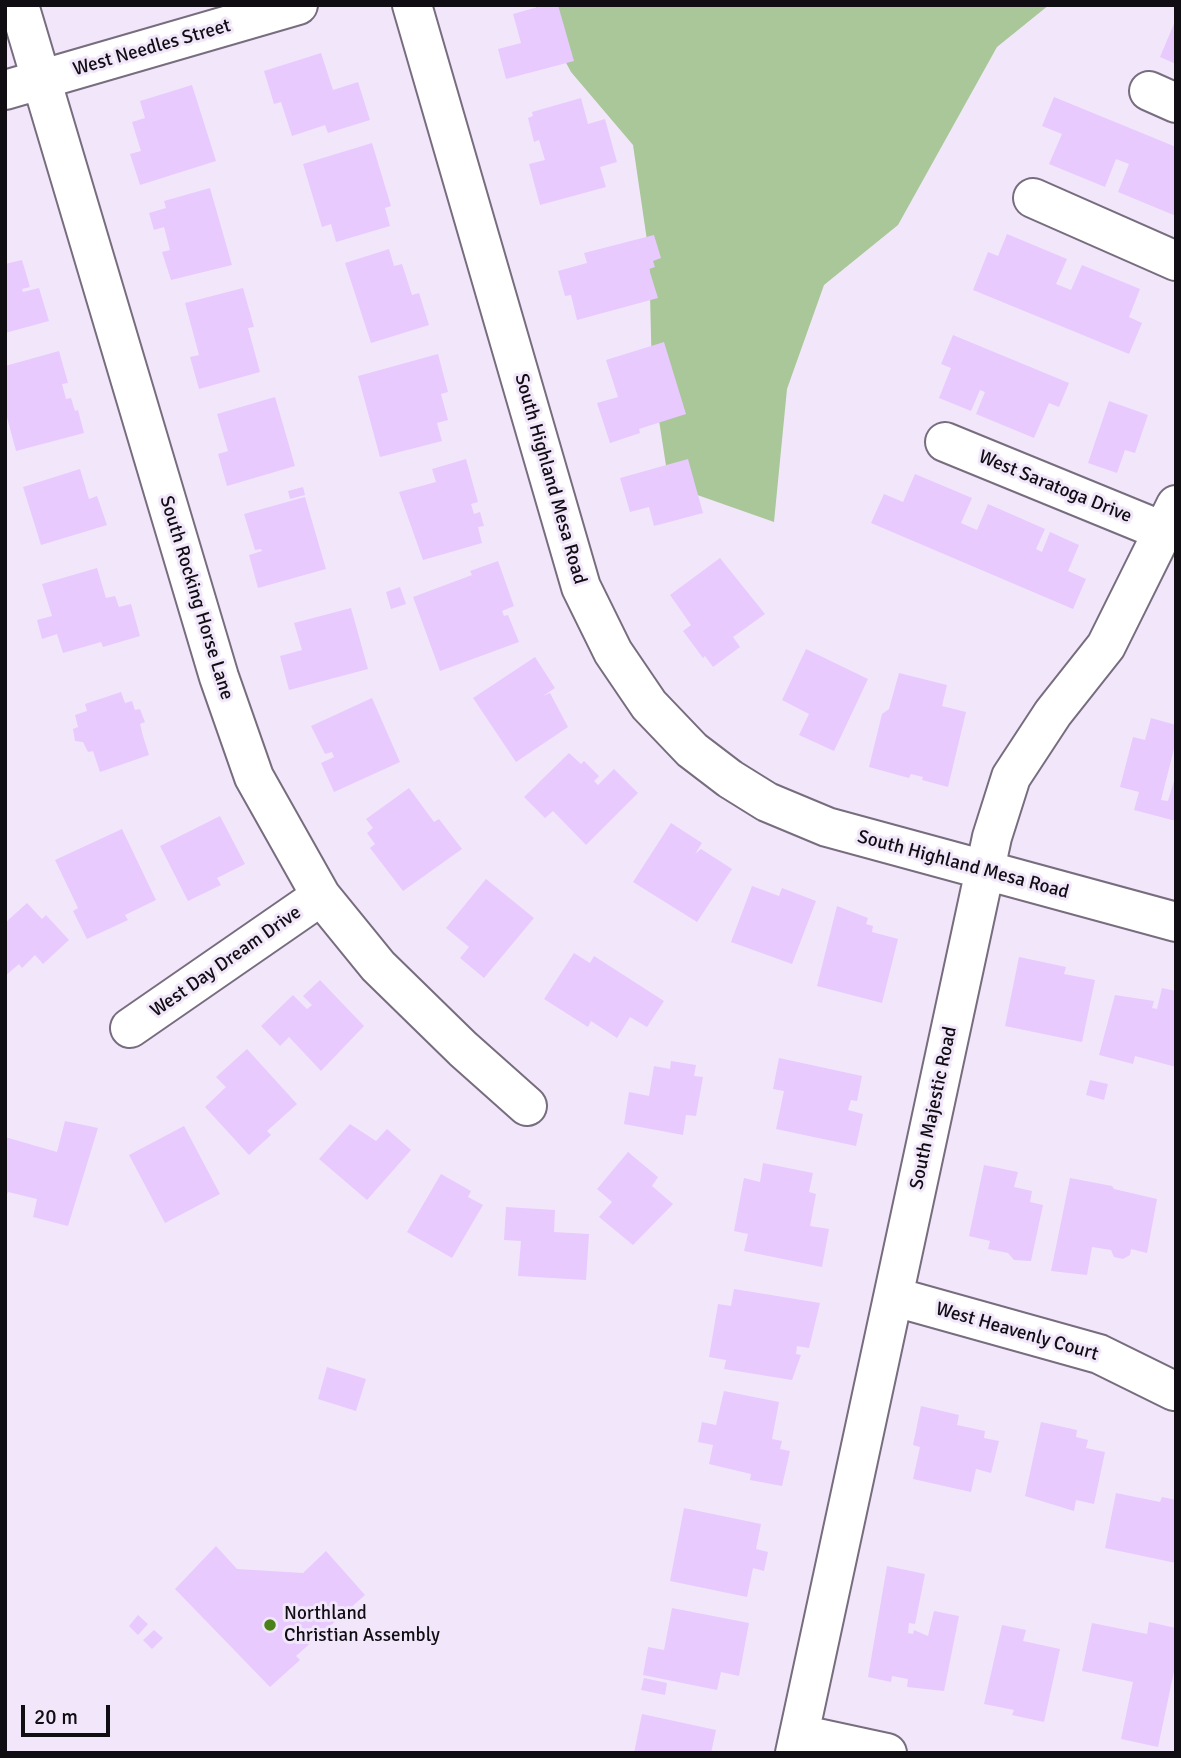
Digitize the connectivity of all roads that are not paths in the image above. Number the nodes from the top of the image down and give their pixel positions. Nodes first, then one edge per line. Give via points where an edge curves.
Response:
1 (19, 5) edge
2 (298, 5) edge
3 (412, 5) edge
4 (23, 85) edge
5 (1033, 198) dead end
6 (1176, 261) edge
7 (945, 442) dead end
8 (1170, 519) edge
9 (983, 870) junction
10 (321, 896) junction
11 (1176, 922) edge
12 (130, 1028) dead end
13 (527, 1106) dead end
14 (895, 1297) junction
15 (1174, 1391) edge
16 (797, 1744) edge
17 (887, 1753) edge

1 - 4 street, South Rocking Horse Lane
2 - 4 street, West Needles Street
3 - 9 street, South Highland Mesa Road via 581,587 612,652 649,705 692,750 767,802 827,827
4 - 10 street, South Rocking Horse Lane via 254,777
5 - 6 street
7 - 8 street, West Saratoga Drive
8 - 9 street, South Majestic Road via 1106,646 1053,713 1011,777
9 - 11 street, South Highland Mesa Road
9 - 14 street, South Majestic Road
10 - 12 street, West Day Dream Drive
10 - 13 street, South Rocking Horse Lane via 378,966
14 - 15 street, West Heavenly Court via 1099,1354
14 - 16 street, South Majestic Road
16 - 17 street

